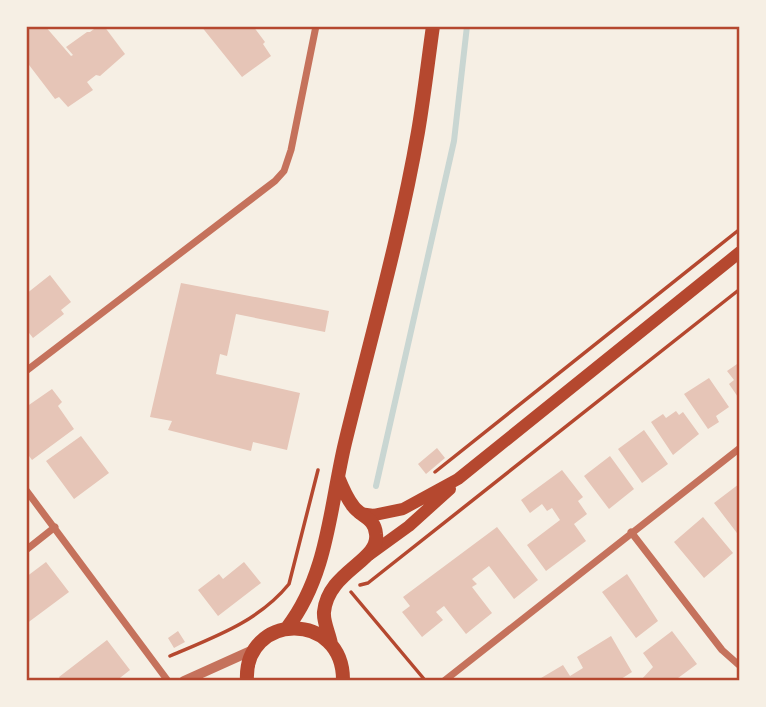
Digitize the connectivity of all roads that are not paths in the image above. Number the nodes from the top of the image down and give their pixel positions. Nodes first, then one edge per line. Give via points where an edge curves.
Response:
1 (316, 26) edge
2 (433, 26) edge
3 (740, 252) edge
4 (26, 371) edge
5 (740, 448) edge
6 (338, 475) junction
7 (458, 479) junction
8 (26, 489) edge
9 (359, 513) junction
10 (55, 527) junction
11 (327, 530) junction
12 (631, 532) junction
13 (26, 550) edge
14 (369, 555) junction
15 (287, 628) junction
16 (331, 643) junction
17 (255, 649) junction
18 (740, 666) edge
19 (168, 681) edge
20 (184, 681) edge
21 (247, 681) edge
22 (343, 681) edge
23 (443, 681) edge

1 - 4 street via 290,150 275,181
2 - 6 main road via 408,182
3 - 7 main road
5 - 12 street
6 - 9 main road
6 - 11 main road
7 - 9 main road via 403,509
7 - 14 main road via 430,509
8 - 10 street
9 - 11 main road via 340,514
9 - 14 main road via 370,520 376,532
10 - 13 street
10 - 19 street
11 - 15 main road via 310,592
12 - 18 street via 722,650
12 - 23 street
14 - 16 main road via 339,578 328,598 324,615
15 - 16 main road via 313,631
15 - 17 main road via 269,635
16 - 22 main road via 341,662
17 - 20 street
17 - 21 main road

